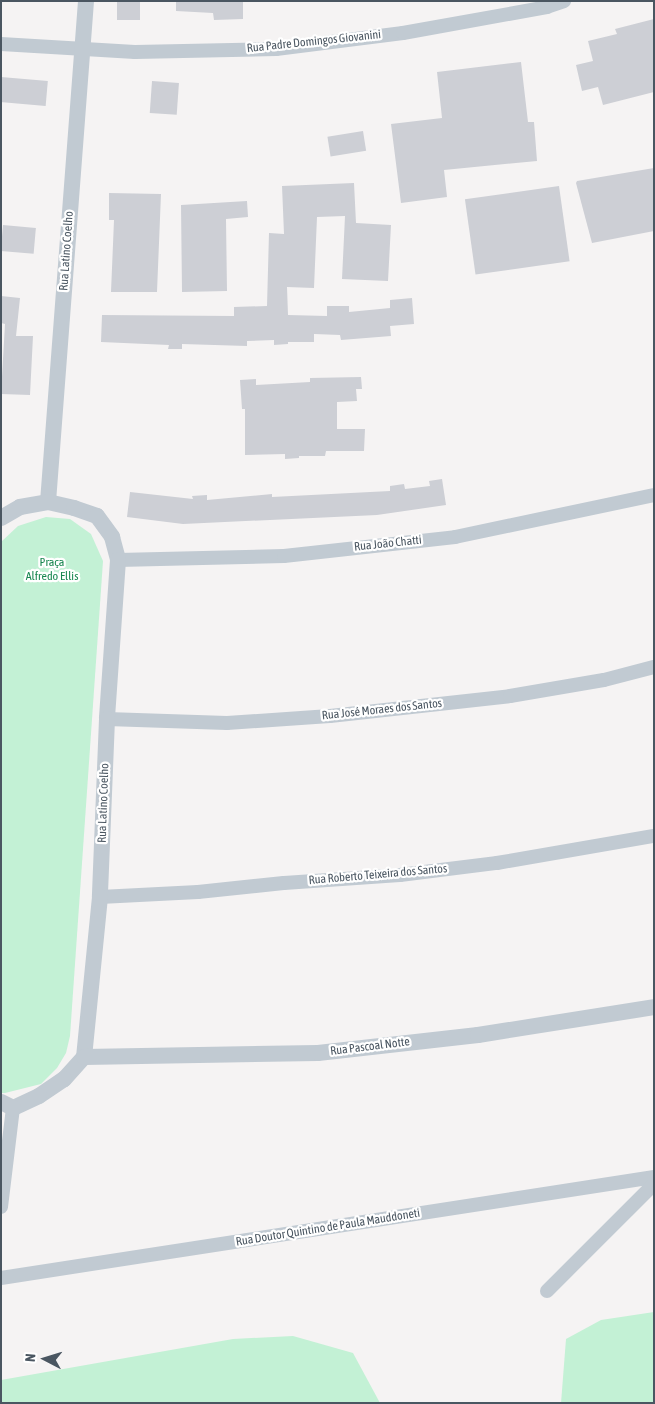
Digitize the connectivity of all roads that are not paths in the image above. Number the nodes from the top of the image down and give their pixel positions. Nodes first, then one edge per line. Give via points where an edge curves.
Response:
1 (86, 1) edge
2 (564, 1) edge
3 (1, 44) edge
4 (82, 49) junction
5 (654, 496) edge
6 (48, 502) junction
7 (1, 518) edge
8 (118, 560) junction
9 (654, 667) edge
10 (107, 719) junction
11 (654, 836) edge
12 (100, 897) junction
13 (654, 1007) edge
14 (84, 1058) junction
15 (7, 1105) edge
16 (654, 1177) edge
17 (654, 1184) edge
18 (1, 1206) edge
19 (1, 1278) edge
20 (546, 1292) dead end

1 - 4 street, Rua Latino Coelho
2 - 4 street, Rua Padre Domingos Giovanini via 548,7 403,33 276,49 135,52
3 - 4 street, Rua Padre Domingos Giovanini
4 - 6 street, Rua Latino Coelho
5 - 8 street, Rua João Chatti via 455,537 284,556
6 - 7 street, Rua Latino Coelho via 20,507
6 - 8 street, Rua Latino Coelho via 97,516 112,537
8 - 10 street, Rua Latino Coelho
9 - 10 street, Rua José Moraes dos Santos via 604,680 510,696 330,716 227,723
10 - 12 street, Rua Latino Coelho
11 - 12 street, Rua Roberto Teixeira dos Santos via 497,863 400,875
12 - 14 street, Rua Latino Coelho
13 - 14 street, Rua Pascoal Notte via 478,1035 318,1053
14 - 15 street via 64,1079 39,1096
15 - 18 street
16 - 19 street, Rua Doutor Quintino de Paula Mauddoneti
17 - 20 street

